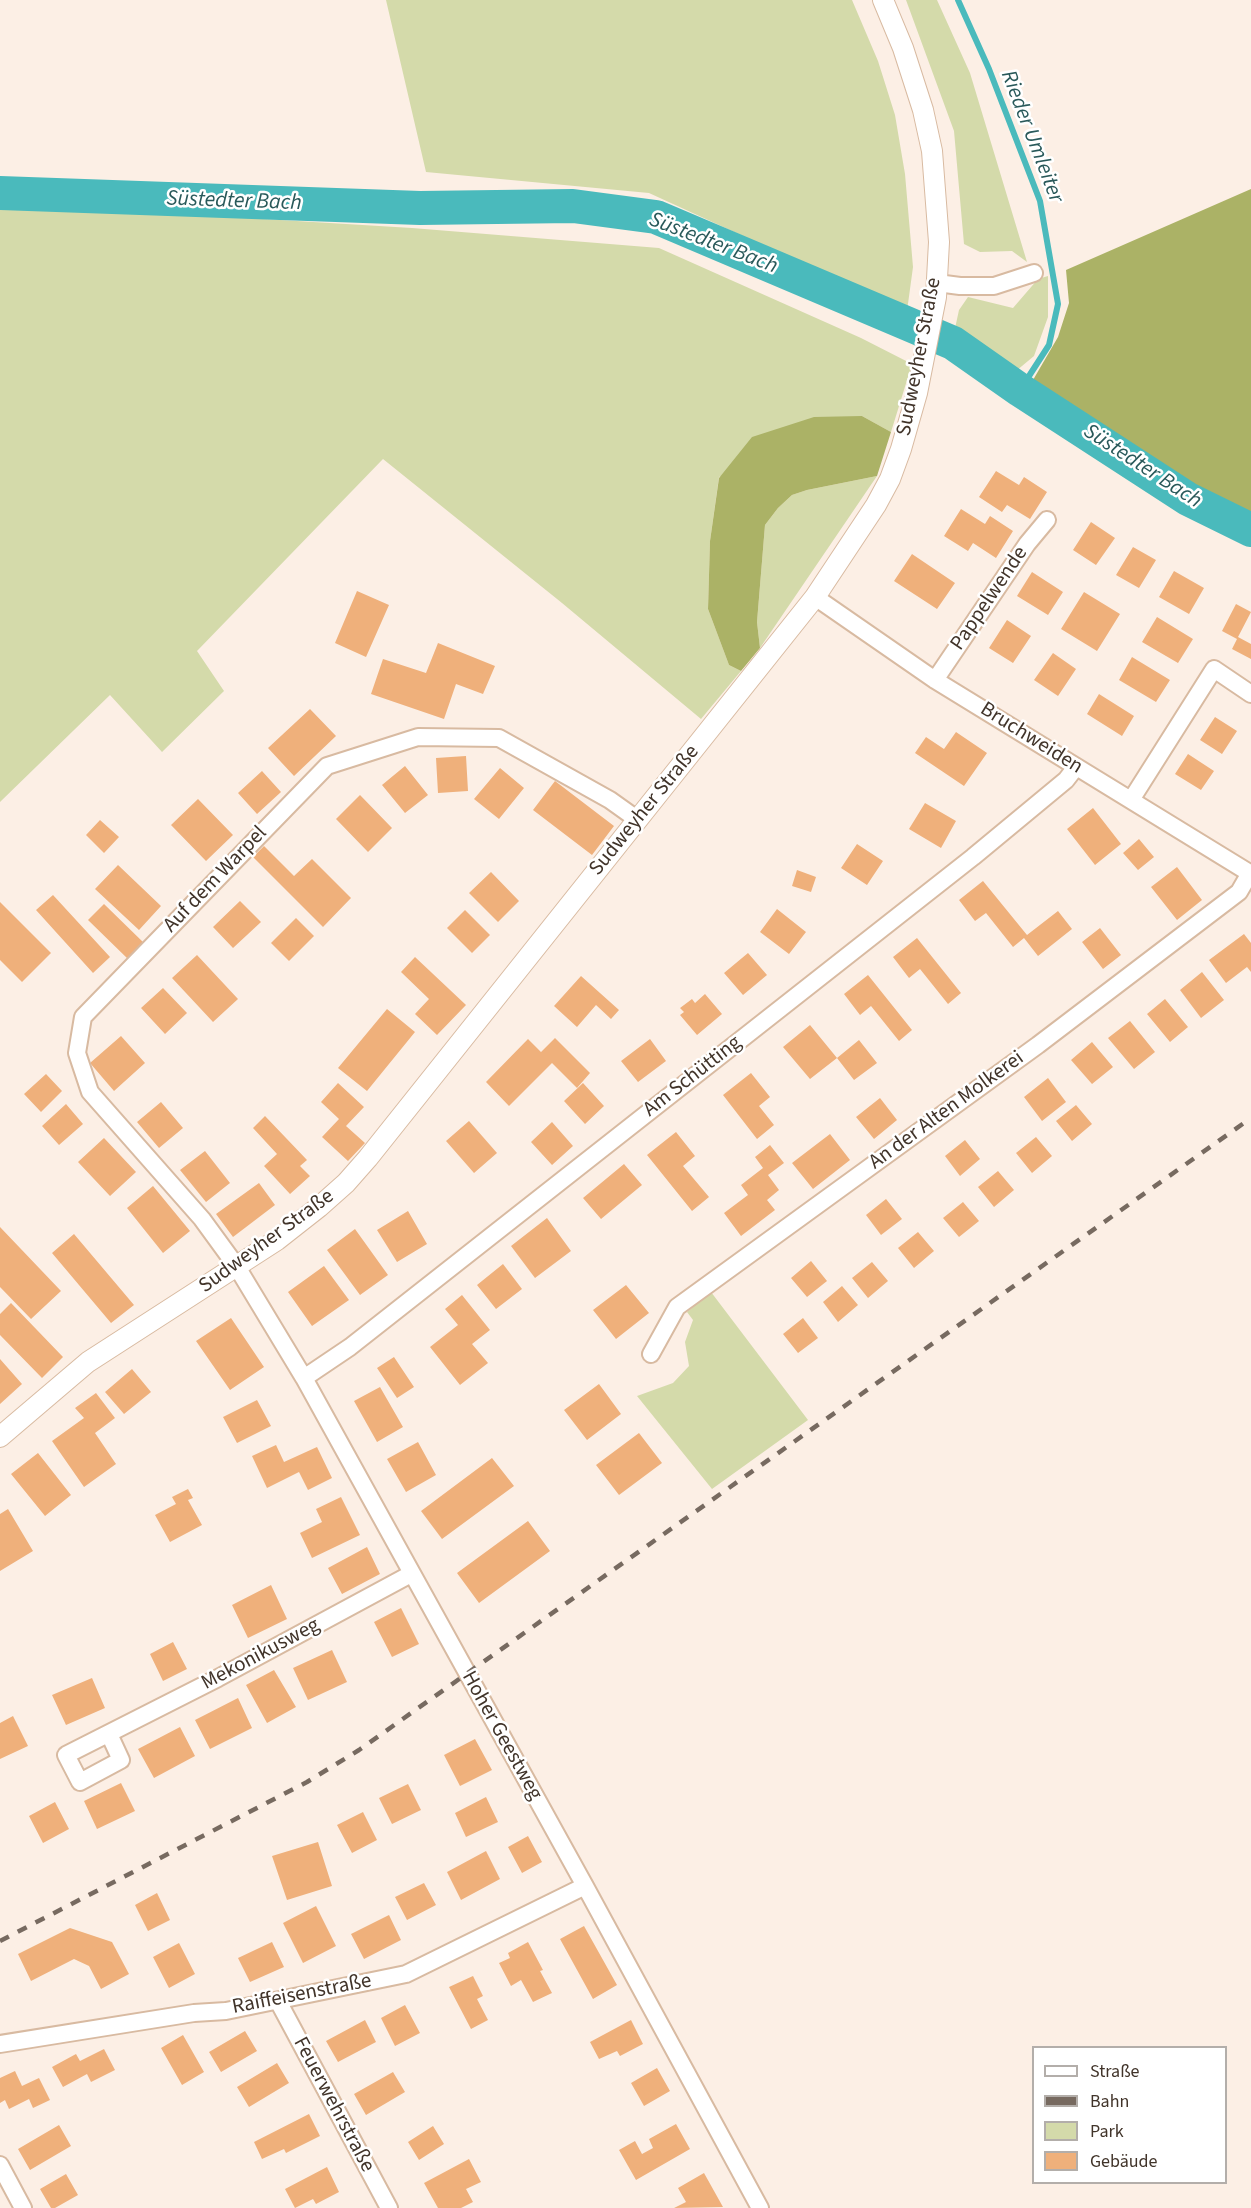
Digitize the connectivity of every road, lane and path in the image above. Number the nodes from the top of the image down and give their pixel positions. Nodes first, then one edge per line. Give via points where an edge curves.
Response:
1 (883, 0) edge
2 (1034, 273) dead end
3 (936, 290) junction
4 (1047, 520) dead end
5 (815, 597) junction
6 (935, 680) junction
7 (1251, 694) edge
8 (1076, 767) junction
9 (1131, 800) junction
10 (638, 820) junction
11 (1251, 873) edge
12 (237, 1267) junction
13 (651, 1354) dead end
14 (304, 1378) junction
15 (0, 1437) edge
16 (411, 1574) junction
17 (109, 1734) dead end
18 (585, 1886) junction
19 (278, 2001) junction
20 (0, 2044) edge
21 (0, 2166) edge
22 (23, 2208) edge
23 (389, 2208) edge
24 (760, 2208) edge

1 - 3 street, Sudweyher Straße via 903,48 932,151 939,242
2 - 3 street via 994,286
3 - 5 street, Sudweyher Straße via 917,393 890,478
4 - 6 street, Pappelwende
5 - 6 street, Bruchweiden
5 - 10 street, Sudweyher Straße
6 - 8 street, Bruchweiden
7 - 9 street via 1214,669
8 - 9 street, Bruchweiden
8 - 14 street, Am Schütting via 1066,780 973,856 350,1347
9 - 11 street, Bruchweiden
10 - 12 street, Sudweyher Straße via 346,1183 278,1240
10 - 12 street, Auf dem Warpel via 499,738 418,737 327,766 83,1017 77,1053 90,1092 202,1219
11 - 13 street, An der Alten Molkerei via 1239,892 1047,1038 677,1307
12 - 14 street, Hoher Geestweg
12 - 15 street, Sudweyher Straße via 88,1362
14 - 16 street, Hoher Geestweg
16 - 17 street, Mekonikusweg
16 - 18 street, Hoher Geestweg
18 - 19 street, Raiffeisenstraße via 406,1974
18 - 24 street, Hoher Geestweg
19 - 20 street, Raiffeisenstraße
19 - 23 street, Feuerwehrstraße
21 - 22 street

